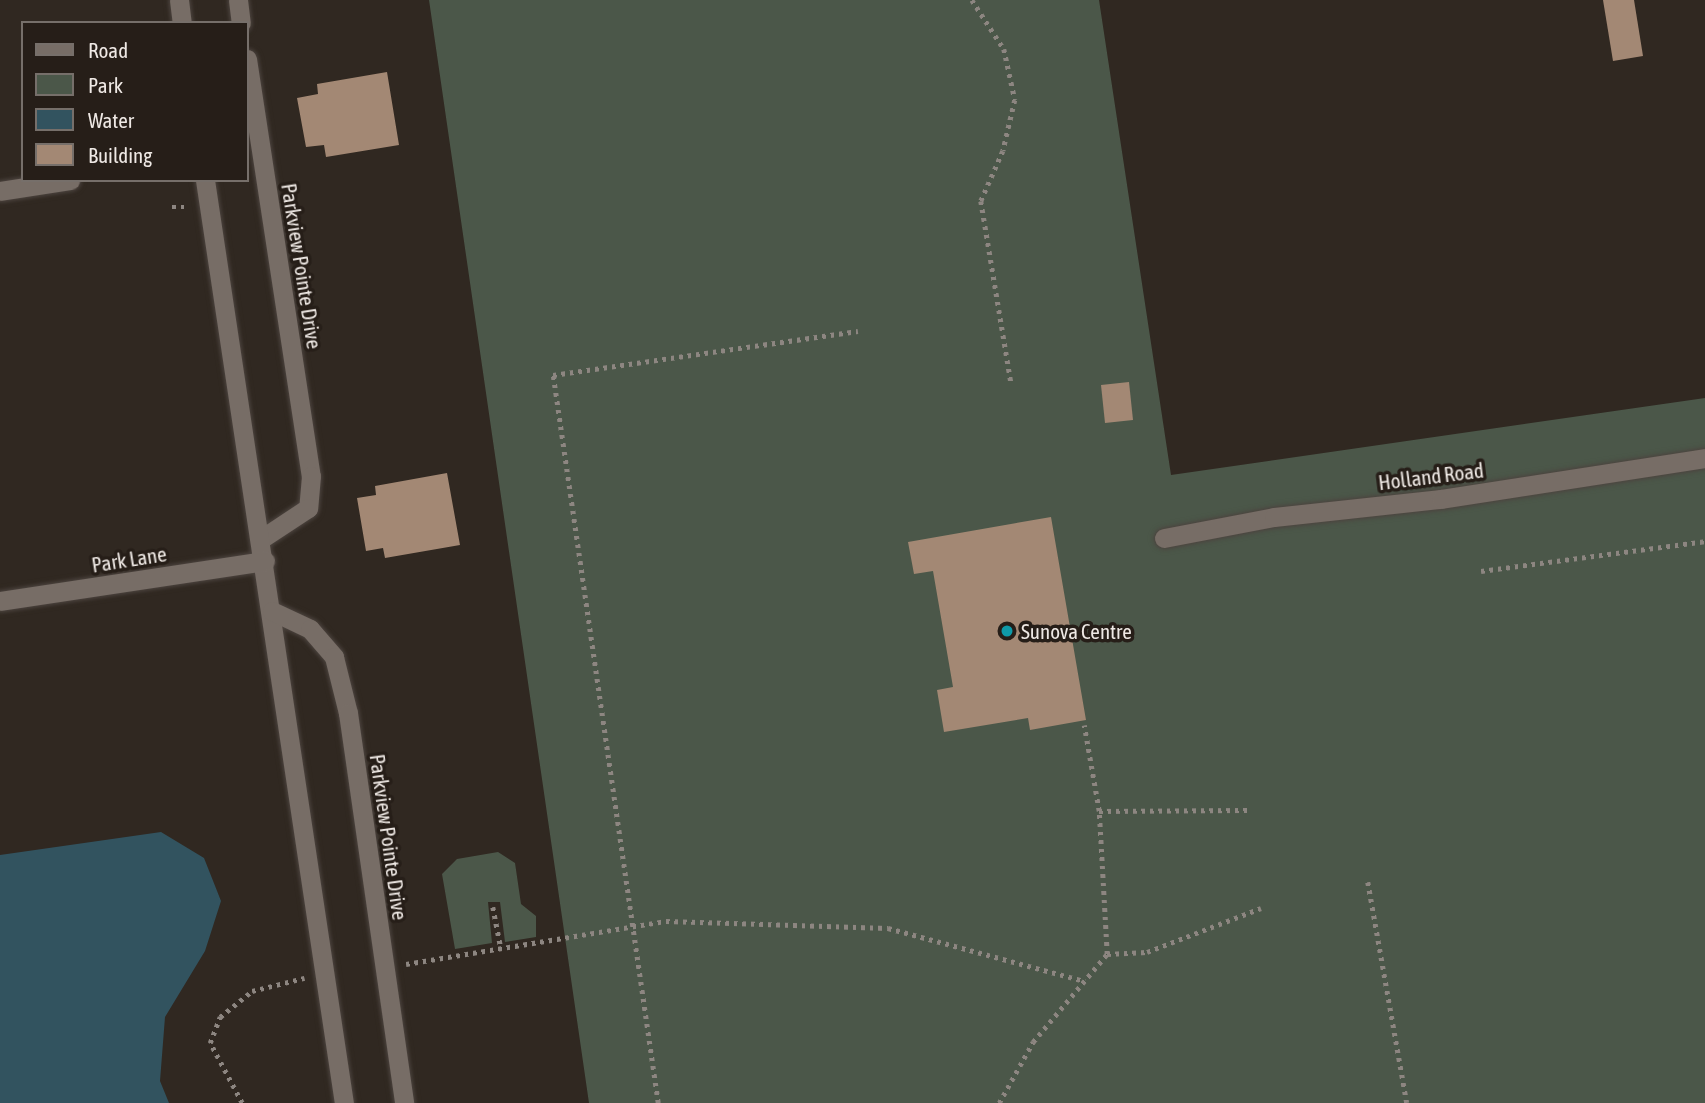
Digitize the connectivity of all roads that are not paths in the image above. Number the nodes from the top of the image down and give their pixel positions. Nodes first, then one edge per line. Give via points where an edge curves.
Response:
1 (179, 0) edge
2 (238, 0) edge
3 (182, 21) edge
4 (241, 21) edge
5 (248, 66) edge
6 (57, 182) edge
7 (205, 182) edge
8 (0, 191) edge
9 (1705, 458) edge
10 (1164, 538) dead end
11 (261, 539) junction
12 (265, 561) junction
13 (0, 601) edge
14 (272, 611) junction
15 (344, 1103) edge
16 (404, 1103) edge

1 - 3 street
2 - 4 street
5 - 11 street, Parkview Pointe Drive via 311,476 308,508
6 - 8 street
7 - 11 street
9 - 10 street, Holland Road via 1441,499 1274,517
11 - 12 street
12 - 13 street, Park Lane
12 - 14 street
14 - 15 street
14 - 16 street, Parkview Pointe Drive via 310,629 334,657 348,713

